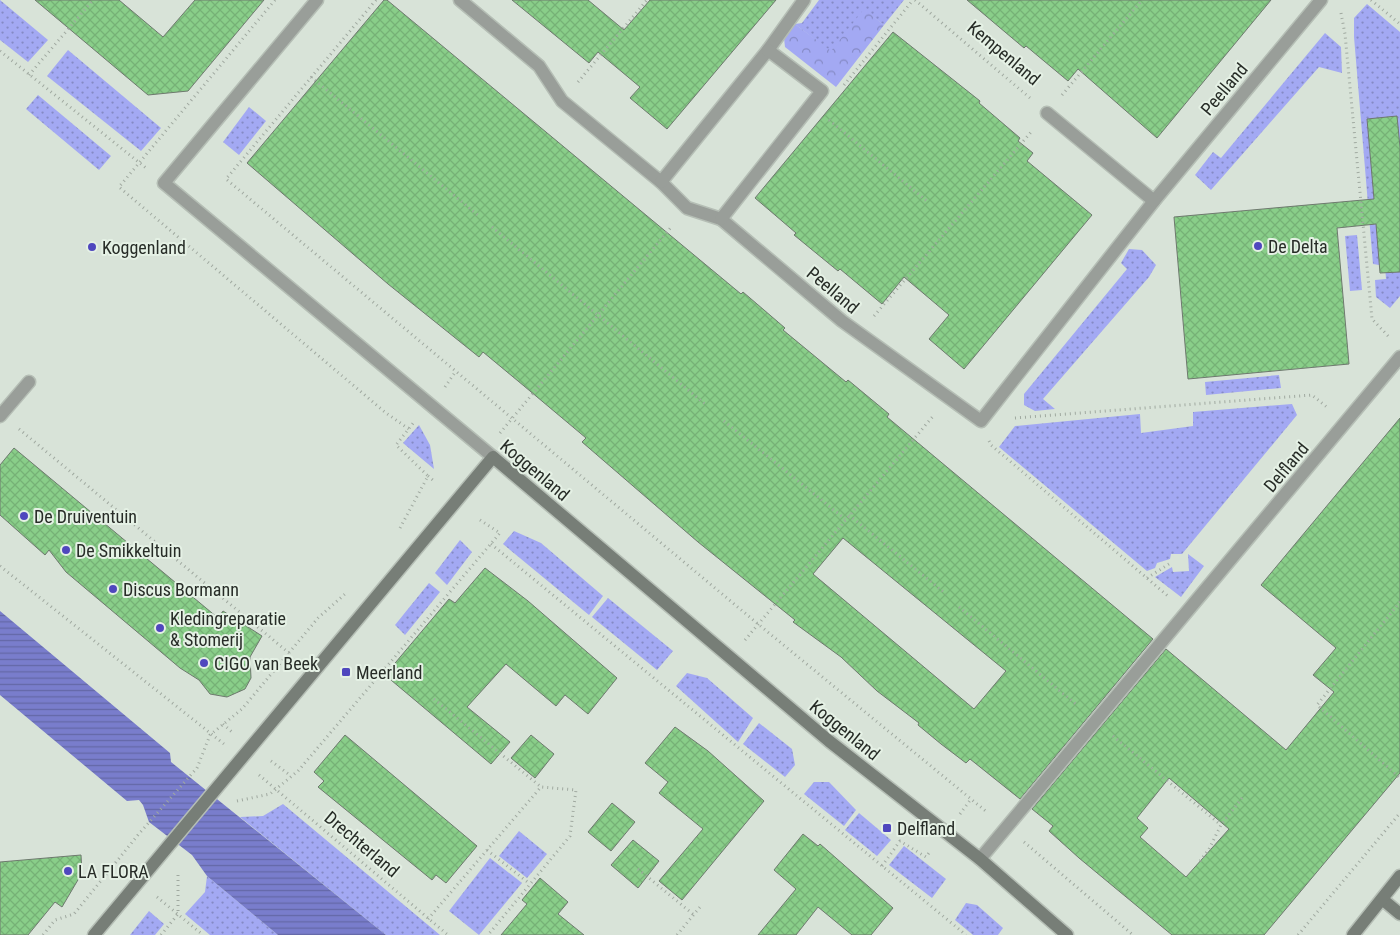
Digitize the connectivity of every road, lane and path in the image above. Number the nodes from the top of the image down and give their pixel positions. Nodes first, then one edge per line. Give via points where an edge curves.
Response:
1 (93, 0) edge
2 (317, 0) edge
3 (376, 0) edge
4 (460, 0) edge
5 (647, 0) edge
6 (804, 0) edge
7 (914, 0) edge
8 (1142, 0) edge
9 (1321, 0) edge
10 (1371, 0) edge
11 (1340, 8) dead end
12 (1400, 24) edge
13 (768, 50) junction
14 (0, 52) edge
15 (29, 75) junction
16 (311, 77) junction
17 (822, 90) junction
18 (562, 100) junction
19 (812, 105) junction
20 (1047, 113) junction
21 (661, 182) junction
22 (164, 183) junction
23 (1154, 201) junction
24 (928, 202) dead end
25 (686, 208) junction
26 (479, 216) dead end
27 (721, 219) junction
28 (492, 227) dead end
29 (598, 316) junction
30 (859, 334) junction
31 (1393, 341) dead end
32 (1400, 357) edge
33 (456, 371) junction
34 (29, 382) dead end
35 (441, 393) dead end
36 (948, 399) junction
37 (705, 404) dead end
38 (1, 415) edge
39 (513, 418) junction
40 (416, 420) dead end
41 (724, 421) dead end
42 (981, 421) junction
43 (1346, 422) junction
44 (489, 454) junction
45 (428, 476) junction
46 (434, 481) dead end
47 (849, 515) junction
48 (845, 519) junction
49 (480, 520) dead end
50 (396, 536) dead end
51 (491, 544) junction
52 (1169, 564) dead end
53 (0, 566) edge
54 (1147, 578) junction
55 (350, 590) dead end
56 (946, 594) dead end
57 (1198, 598) junction
58 (1400, 602) edge
59 (758, 624) junction
60 (289, 653) junction
61 (730, 657) junction
62 (434, 699) dead end
63 (223, 724) junction
64 (233, 732) dead end
65 (210, 735) junction
66 (221, 741) dead end
67 (271, 761) dead end
68 (259, 774) dead end
69 (291, 776) junction
70 (1400, 778) edge
71 (541, 787) junction
72 (276, 789) junction
73 (1242, 798) dead end
74 (971, 799) junction
75 (232, 802) dead end
76 (1400, 813) edge
77 (954, 822) dead end
78 (1006, 828) junction
79 (932, 849) dead end
80 (487, 850) junction
81 (980, 859) junction
82 (1200, 861) dead end
83 (882, 866) junction
84 (178, 868) dead end
85 (638, 869) dead end
86 (1400, 876) edge
87 (140, 882) junction
88 (530, 884) junction
89 (1382, 899) junction
90 (700, 907) dead end
91 (178, 914) junction
92 (694, 914) junction
93 (1400, 914) edge
94 (428, 918) junction
95 (43, 935) edge
96 (94, 935) edge
97 (161, 935) edge
98 (203, 935) edge
99 (448, 935) edge
100 (488, 935) edge
101 (677, 935) edge
102 (966, 935) edge
103 (1067, 935) edge
104 (1133, 935) edge
105 (1298, 935) edge
106 (1353, 935) edge

1 - 15 path
2 - 22 street
3 - 16 path
4 - 18 street, Peelland via 539,66
5 - 18 path
6 - 13 street
7 - 17 path, Kempenland via 836,95
7 - 20 path, Kempenland
8 - 20 path
9 - 23 street, Peelland
10 - 12 path
11 - 31 path via 1372,319
13 - 17 street
13 - 21 street
14 - 15 path
15 - 22 path
16 - 26 path
16 - 33 path via 226,179
17 - 19 street
18 - 21 street, Peelland
19 - 24 path
19 - 27 street
20 - 23 street
20 - 30 path
21 - 25 street, Peelland
22 - 44 street, Koggenland
23 - 42 street, Peelland
25 - 27 street, Peelland
25 - 29 path
27 - 30 street, Peelland
28 - 29 path
29 - 37 path
29 - 39 path
30 - 36 street, Peelland
32 - 43 street, Delfland
33 - 35 path
33 - 39 path
34 - 38 street
36 - 42 street, Peelland
36 - 47 path
38 - 60 path
39 - 44 path
39 - 59 path
40 - 45 path via 396,445
41 - 48 path
42 - 43 path via 1312,395
42 - 54 path via 991,445
43 - 57 street, Delfland
44 - 61 street, Koggenland
44 - 87 street
45 - 46 path
45 - 50 path
47 - 48 path
47 - 56 path
48 - 59 path
49 - 51 path via 500,533
51 - 69 path
51 - 83 path
52 - 54 path
53 - 65 path
54 - 57 path via 1178,605
55 - 60 path via 318,618
57 - 78 street, Delfland
58 - 70 path via 1317,705
59 - 61 path
59 - 74 path
60 - 63 path via 242,709
61 - 81 street, Koggenland
62 - 71 path
63 - 64 path
63 - 65 path
65 - 66 path
65 - 95 path via 197,768 74,914 55,920
67 - 69 path
68 - 72 path, Drechterland
69 - 72 path
71 - 80 path
71 - 88 path via 576,790 570,836
72 - 75 path via 270,794
72 - 94 path, Drechterland
73 - 82 path
74 - 77 path
74 - 78 path
76 - 105 path
78 - 81 street, Delfland
78 - 104 path
79 - 83 path via 926,857 900,841
80 - 88 path
80 - 94 path
81 - 103 street, Koggenland
83 - 102 path
84 - 91 path
85 - 92 path
86 - 89 street
87 - 91 path
87 - 96 street
88 - 100 path
89 - 93 street
89 - 106 street
90 - 92 path
91 - 97 path
91 - 98 path
92 - 101 path
94 - 99 path, Drechterland

